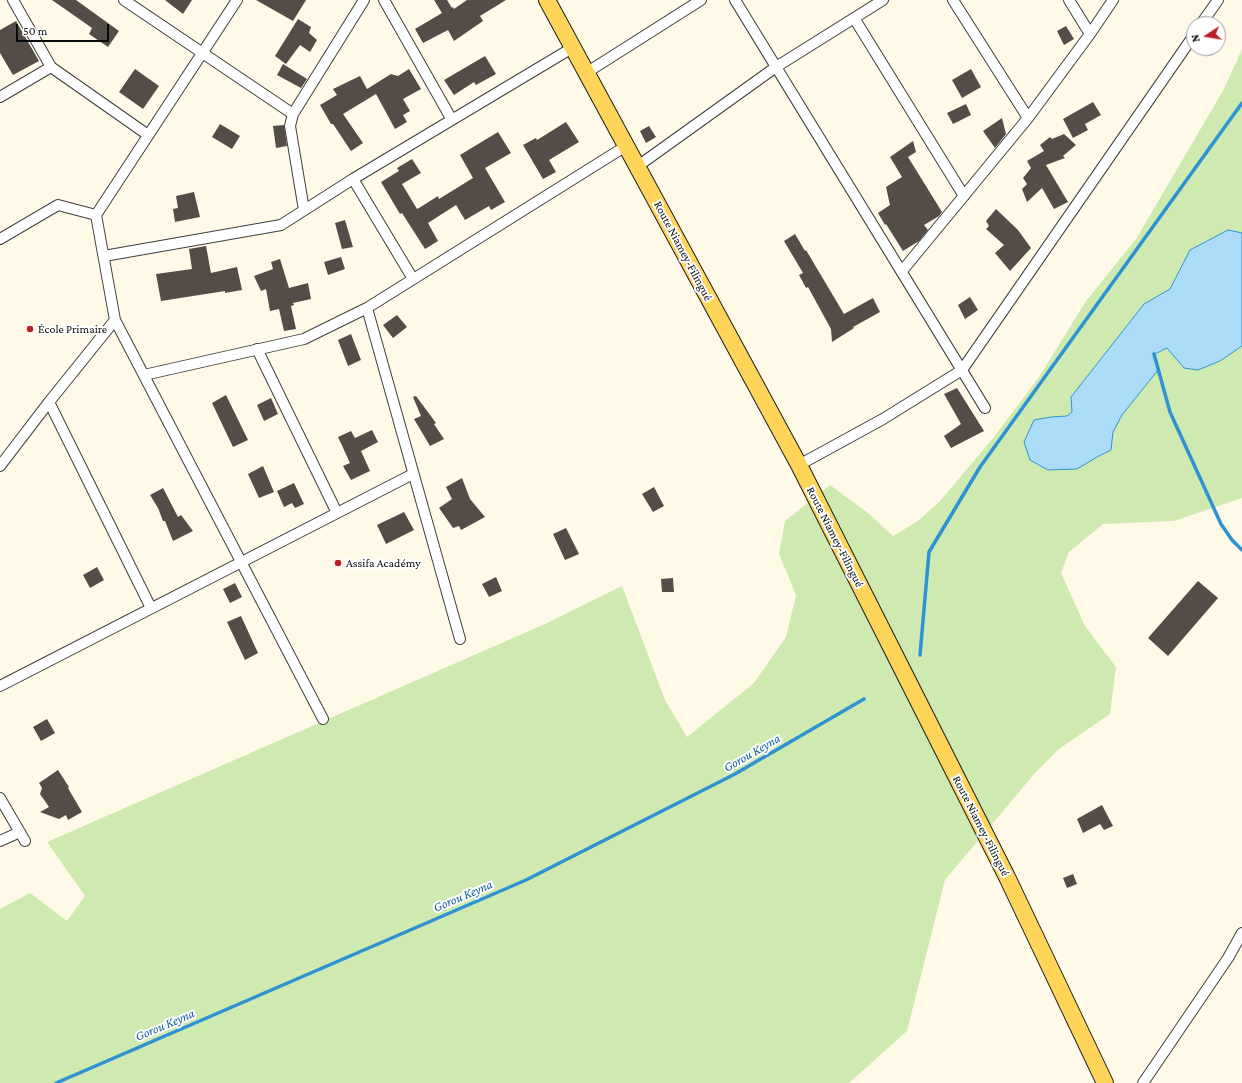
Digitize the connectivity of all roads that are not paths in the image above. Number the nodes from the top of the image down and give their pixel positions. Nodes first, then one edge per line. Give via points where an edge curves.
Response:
1 (13, 0) edge
2 (124, 0) edge
3 (237, 0) edge
4 (364, 0) edge
5 (384, 0) edge
6 (547, 0) edge
7 (701, 0) edge
8 (735, 0) edge
9 (883, 0) edge
10 (953, 0) edge
11 (1069, 0) edge
12 (1112, 0) edge
13 (1218, 0) edge
14 (1207, 16) edge
15 (854, 18) junction
16 (1090, 34) junction
17 (1186, 47) edge
18 (572, 48) junction
19 (202, 53) junction
20 (51, 67) junction
21 (776, 67) junction
22 (586, 73) junction
23 (0, 97) edge
24 (293, 114) junction
25 (1028, 118) junction
26 (452, 120) junction
27 (148, 135) junction
28 (626, 146) junction
29 (638, 166) junction
30 (353, 179) junction
31 (964, 196) junction
32 (304, 210) junction
33 (96, 215) junction
34 (0, 239) edge
35 (104, 256) junction
36 (902, 271) junction
37 (413, 279) junction
38 (367, 308) junction
39 (116, 320) junction
40 (257, 349) junction
41 (962, 370) junction
42 (144, 375) junction
43 (49, 402) junction
44 (985, 408) dead end
45 (799, 465) junction
46 (0, 466) edge
47 (413, 474) junction
48 (337, 513) junction
49 (241, 562) junction
50 (151, 608) junction
51 (460, 639) dead end
52 (0, 686) edge
53 (323, 719) dead end
54 (0, 798) edge
55 (0, 840) edge
56 (1242, 933) edge
57 (1105, 1083) edge
58 (1143, 1083) edge

1 - 20 street
2 - 19 street
3 - 19 street
4 - 24 street
5 - 26 street
6 - 18 main road, Route Niamey-Filingué
7 - 22 street
8 - 21 street
9 - 15 street
10 - 25 street
11 - 16 street
12 - 16 street
13 - 14 street
15 - 21 street
15 - 31 street
16 - 25 street
17 - 41 street
18 - 22 main road, Route Niamey-Filingué
18 - 26 street
19 - 24 street
19 - 27 street
20 - 23 street
20 - 27 street
21 - 29 street
21 - 36 street
22 - 28 main road, Route Niamey-Filingué
24 - 32 street via 290,126
25 - 31 street
26 - 30 street
27 - 33 street
28 - 29 main road, Route Niamey-Filingué
28 - 37 street
29 - 45 main road, Route Niamey-Filingué
30 - 32 street
30 - 37 street
31 - 36 street
32 - 35 street via 281,225
33 - 34 street via 58,205
33 - 35 street
35 - 39 street
36 - 41 street
37 - 38 street
38 - 40 street via 304,339
38 - 47 street
39 - 42 street
39 - 43 street
40 - 42 street
40 - 48 street
41 - 44 street
41 - 45 street via 883,419
42 - 49 street
43 - 46 street
43 - 50 street
45 - 57 main road, Route Niamey-Filingué via 1007,877
47 - 48 street
47 - 51 street
48 - 49 street
49 - 50 street
49 - 53 street
50 - 52 street
54 - 55 street via 22,836
56 - 58 street via 1228,958

